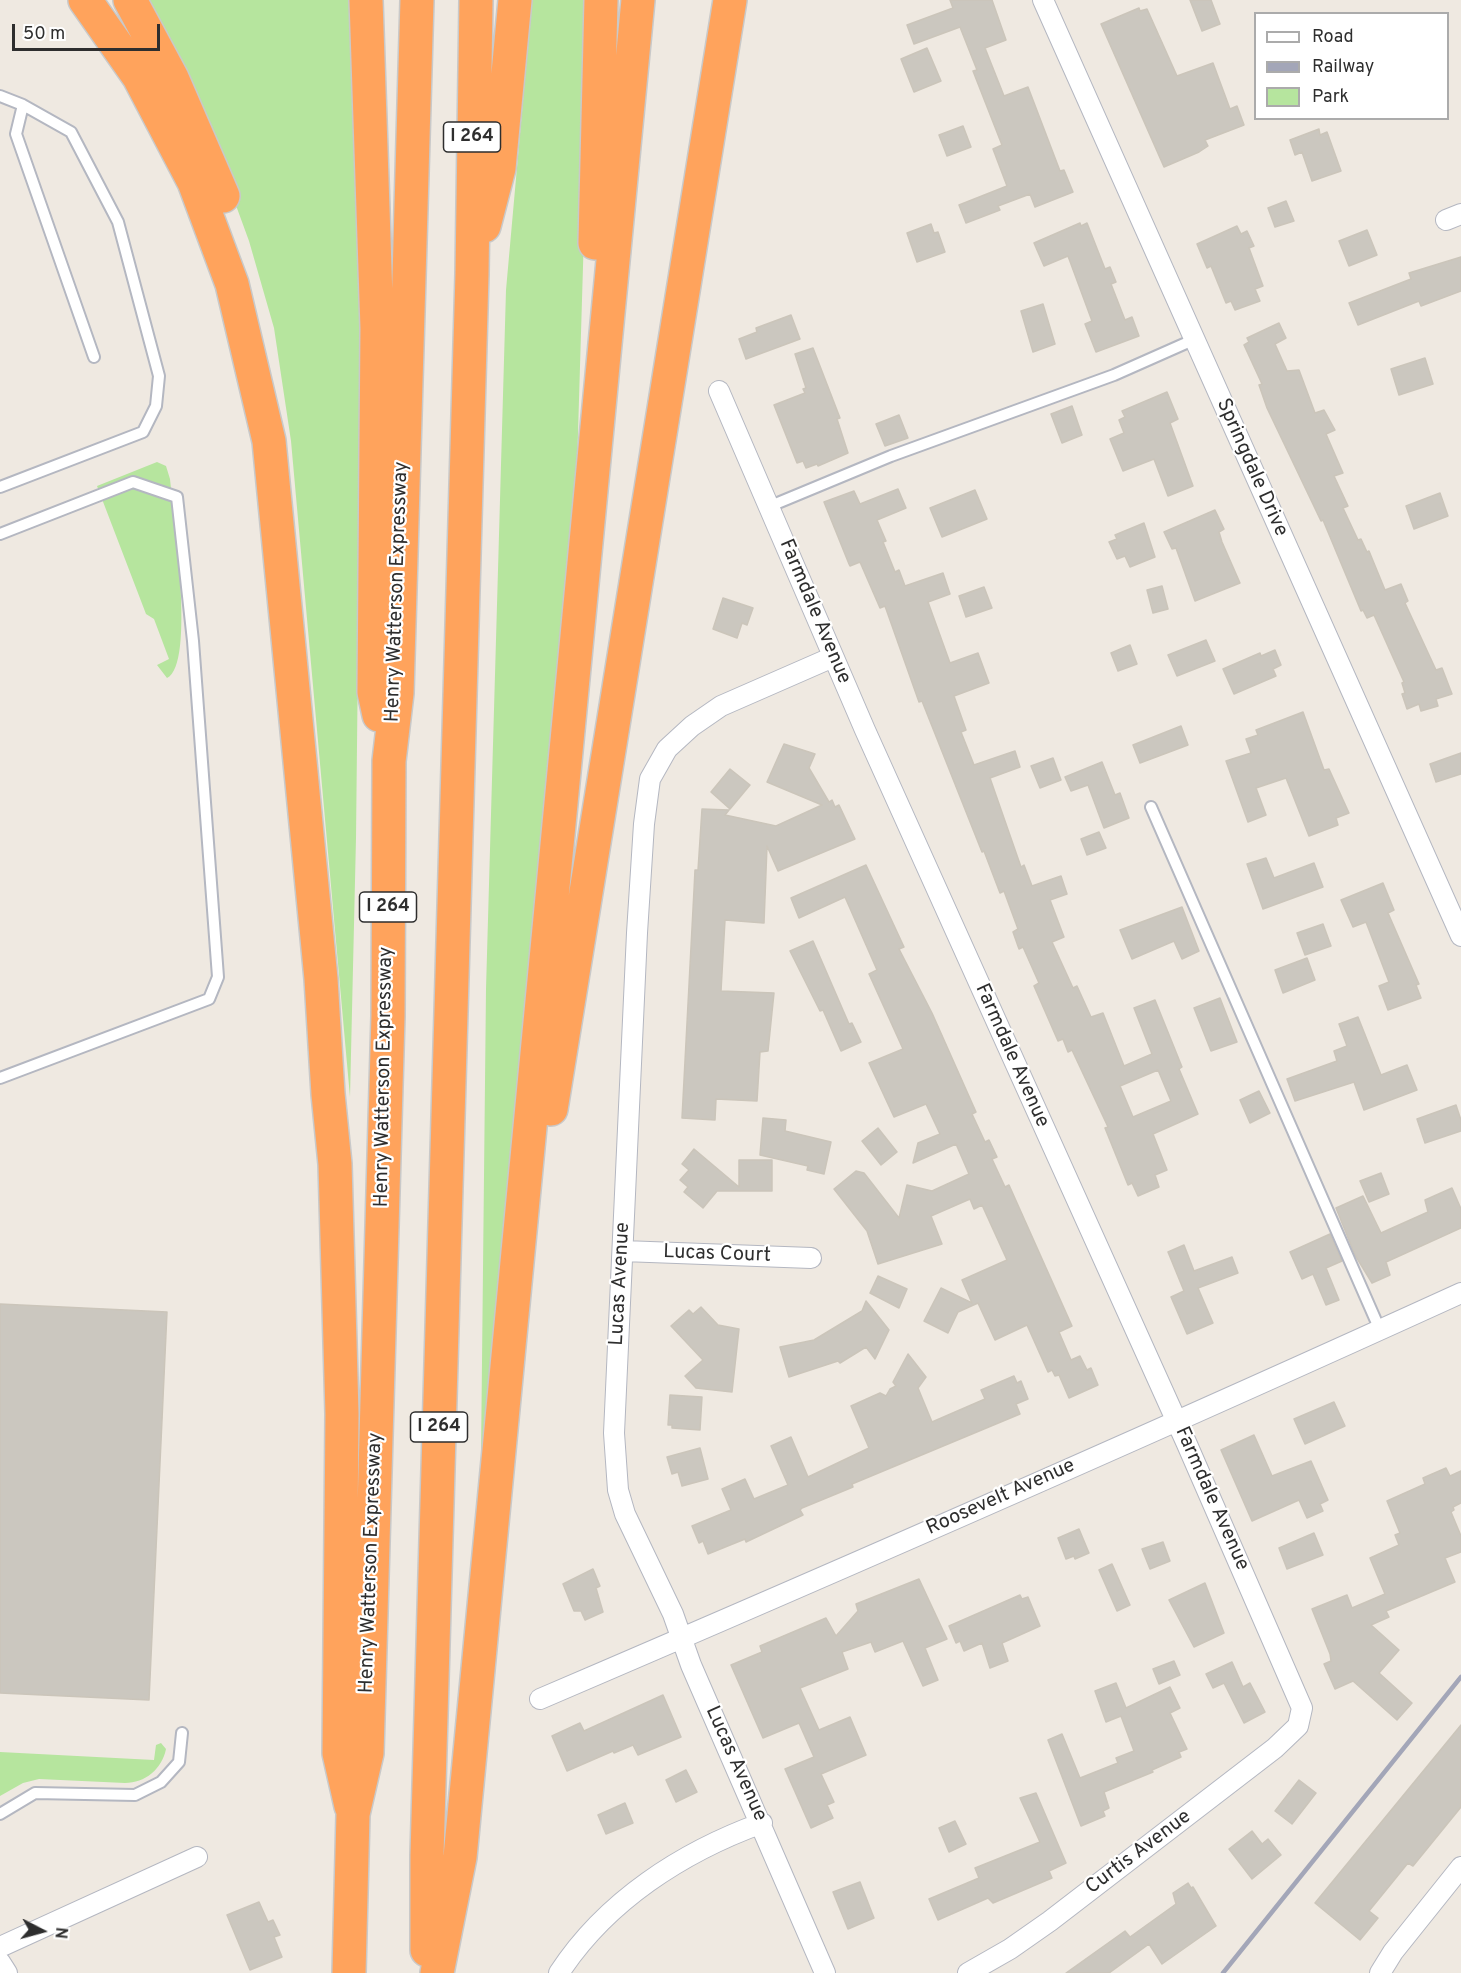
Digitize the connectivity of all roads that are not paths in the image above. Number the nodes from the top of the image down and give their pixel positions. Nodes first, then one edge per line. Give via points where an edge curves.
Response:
1 (85, 0) edge
2 (130, 0) edge
3 (366, 0) edge
4 (417, 0) edge
5 (476, 0) edge
6 (515, 0) edge
7 (601, 0) edge
8 (638, 0) edge
9 (730, 0) edge
10 (1043, 0) edge
11 (0, 96) edge
12 (23, 105) junction
13 (472, 274) junction
14 (609, 306) junction
15 (1193, 340) junction
16 (94, 357) dead end
17 (719, 391) dead end
18 (269, 441) junction
19 (0, 487) edge
20 (768, 507) junction
21 (0, 534) edge
22 (833, 657) junction
23 (389, 761) junction
24 (1151, 807) dead end
25 (1461, 936) edge
26 (0, 1078) edge
27 (525, 1177) junction
28 (623, 1251) junction
29 (811, 1258) dead end
30 (1461, 1293) edge
31 (1380, 1330) junction
32 (1176, 1421) junction
33 (682, 1639) junction
34 (540, 1699) dead end
35 (1301, 1721) joint
36 (183, 1733) dead end
37 (0, 1814) edge
38 (353, 1814) junction
39 (762, 1824) junction
40 (197, 1857) dead end
41 (1461, 1867) edge
42 (0, 1947) edge
43 (0, 1962) edge
44 (7, 1973) edge
45 (349, 1973) edge
46 (428, 1973) edge
47 (437, 1973) edge
48 (560, 1973) edge
49 (825, 1973) edge
50 (968, 1973) edge
51 (1380, 1973) edge

1 - 18 highway via 139,77 194,182 235,296
2 - 18 highway via 190,117 236,230 273,380 275,398
3 - 23 highway via 376,275 374,692
4 - 23 highway, Henry Watterson Expressway / I 264 via 397,693
5 - 13 highway, I 264
6 - 13 highway via 499,168
7 - 14 highway via 595,258
8 - 14 highway
9 - 27 highway via 549,1124
10 - 15 street, Springdale Drive
11 - 12 lane
12 - 16 lane via 16,135
12 - 19 lane via 71,132 118,222 159,376 156,406 143,432
13 - 46 highway, I 264 via 427,1855
14 - 27 highway
15 - 20 lane via 1114,375 891,456
15 - 25 street, Springdale Drive
17 - 20 street, Farmdale Avenue
18 - 38 highway via 335,1164 342,1414 339,1753
20 - 22 street, Farmdale Avenue
21 - 26 lane via 133,482 177,497 194,641 218,977 209,999
22 - 28 street, Lucas Avenue via 721,706 668,749 650,779 637,933
22 - 32 street, Farmdale Avenue
23 - 38 highway, Henry Watterson Expressway / I 264 via 388,1016 367,1753
24 - 31 lane
27 - 47 highway via 460,1857
28 - 29 street, Lucas Court
28 - 33 street, Lucas Avenue via 614,1433 618,1490 625,1514
30 - 31 street, Roosevelt Avenue
31 - 32 street, Roosevelt Avenue
32 - 33 street, Roosevelt Avenue
32 - 35 street, Farmdale Avenue via 1295,1688 1302,1708
33 - 34 street, Roosevelt Avenue
33 - 39 street, Lucas Avenue
35 - 50 street, Curtis Avenue via 1275,1748 1050,1921
36 - 37 lane via 178,1762 161,1782 135,1796 35,1793
38 - 45 highway, Henry Watterson Expressway / I 264
39 - 48 street via 694,1853 641,1887 598,1926
39 - 49 street, Lucas Avenue
40 - 42 street
41 - 51 street
43 - 44 street

